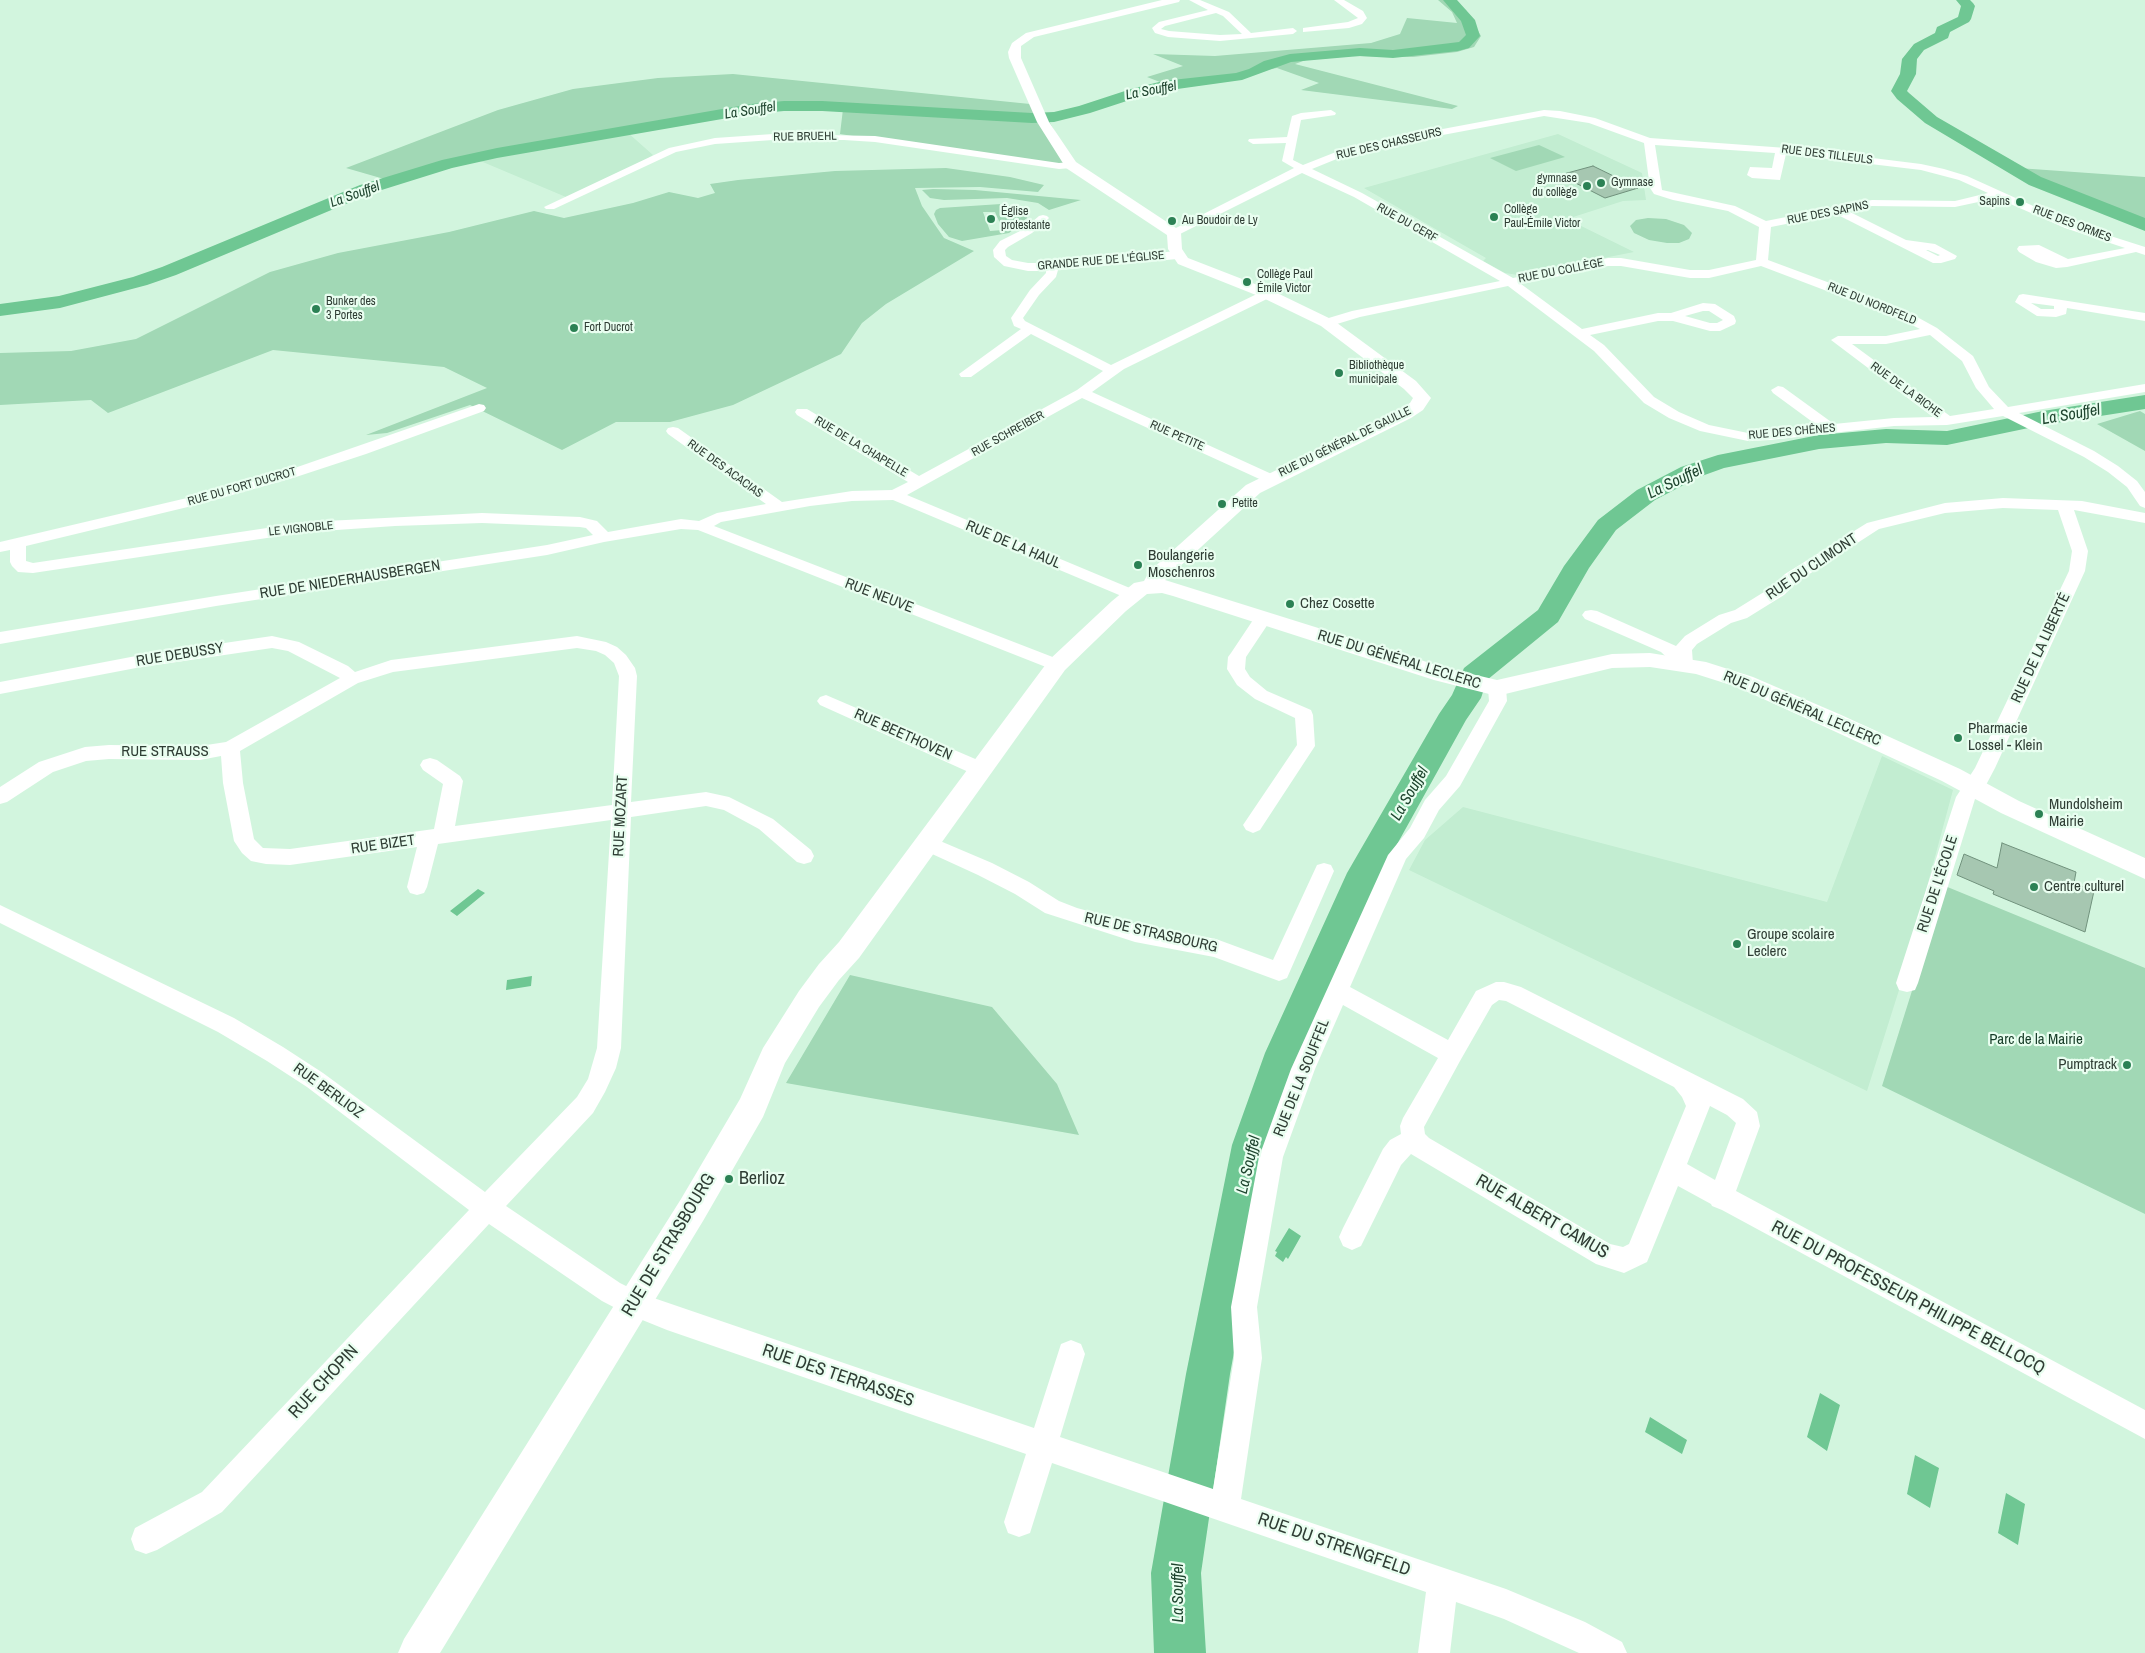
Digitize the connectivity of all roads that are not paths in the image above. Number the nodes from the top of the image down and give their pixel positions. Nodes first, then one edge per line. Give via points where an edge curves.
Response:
1 (1175, 0) edge
2 (1193, 0) edge
3 (1338, 0) edge
4 (1217, 10) junction
5 (1249, 36) junction
6 (1331, 112) dead end
7 (1290, 140) junction
8 (1253, 141) dead end
9 (1649, 141) junction
10 (1779, 150) junction
11 (1072, 165) junction
12 (1301, 169) junction
13 (1777, 172) dead end
14 (1999, 194) junction
15 (550, 207) dead end
16 (1839, 211) junction
17 (1044, 218) dead end
18 (1765, 225) junction
19 (1174, 233) junction
20 (1903, 243) dead end
21 (2140, 249) edge
22 (1177, 255) junction
23 (1762, 262) junction
24 (2067, 263) dead end
25 (1052, 267) junction
26 (1510, 281) junction
27 (1267, 294) junction
28 (2060, 303) dead end
29 (1673, 317) dead end
30 (2145, 317) edge
31 (1327, 323) junction
32 (1030, 328) junction
33 (1932, 330) junction
34 (1580, 333) junction
35 (1886, 340) junction
36 (1865, 360) junction
37 (1112, 371) junction
38 (966, 374) dead end
39 (2145, 388) edge
40 (1778, 390) dead end
41 (1082, 393) junction
42 (479, 408) dead end
43 (802, 412) dead end
44 (2006, 412) junction
45 (1947, 421) junction
46 (1830, 428) junction
47 (673, 431) dead end
48 (1271, 479) junction
49 (919, 482) junction
50 (895, 495) junction
51 (2145, 503) edge
52 (2064, 505) junction
53 (778, 506) junction
54 (729, 516) junction
55 (2145, 518) edge
56 (701, 526) junction
57 (720, 534) junction
58 (604, 537) junction
59 (18, 542) junction
60 (0, 547) edge
61 (1152, 586) junction
62 (1131, 595) junction
63 (1591, 615) dead end
64 (1263, 618) junction
65 (0, 638) edge
66 (1684, 664) junction
67 (1057, 665) junction
68 (352, 679) junction
69 (1490, 687) junction
70 (0, 688) edge
71 (826, 701) dead end
72 (230, 748) junction
73 (430, 765) dead end
74 (980, 768) junction
75 (1974, 787) junction
76 (0, 797) edge
77 (621, 811) junction
78 (1253, 825) dead end
79 (436, 837) junction
80 (926, 843) junction
81 (804, 856) dead end
82 (2145, 869) edge
83 (1324, 871) dead end
84 (417, 887) dead end
85 (0, 913) edge
86 (1907, 983) dead end
87 (1337, 991) junction
88 (1452, 1054) junction
89 (1682, 1080) junction
90 (1414, 1139) junction
91 (1671, 1170) junction
92 (1721, 1198) junction
93 (488, 1208) junction
94 (1352, 1237) dead end
95 (634, 1304) junction
96 (1071, 1354) dead end
97 (2145, 1425) edge
98 (1043, 1446) junction
99 (1215, 1504) junction
100 (1019, 1522) dead end
101 (146, 1539) dead end
102 (1443, 1582) junction
103 (418, 1653) edge
104 (1434, 1653) edge
105 (1611, 1653) edge

1 - 11 street via 1030,35 1016,45 1015,58 1041,118
2 - 4 street
3 - 5 street via 1363,18 1349,25 1298,28
4 - 5 street via 1232,18
4 - 5 street via 1156,28 1168,34 1220,38
6 - 7 street via 1296,118
7 - 8 street
7 - 12 street via 1287,161
9 - 10 street, RUE DES TILLEULS
9 - 12 street, RUE DES CHASSEURS via 1591,120 1560,114 1530,115 1384,143 1340,154
9 - 18 street via 1656,188 1662,194 1731,208
10 - 13 street
10 - 14 street, RUE DES TILLEULS via 1928,168
11 - 15 street, RUE BRUEHL via 1059,166 875,139 773,137 715,141 673,150
11 - 19 street
12 - 19 street, RUE DES CHASSEURS
12 - 26 street, RUE DU CERF via 1358,195
14 - 16 street, RUE DES SAPINS via 1955,204 1872,203
14 - 21 street, RUE DES ORMES via 2069,226
16 - 18 street, RUE DES SAPINS
16 - 20 street
17 - 25 street, GRANDE RUE DE L'ÉGLISE via 1004,244 999,250 1000,257 1008,263 1028,267
18 - 23 street
19 - 22 street
21 - 24 street
22 - 25 street, GRANDE RUE DE L'ÉGLISE
22 - 27 street, RUE DU GÉNÉRAL DE GAULLE via 1195,267
23 - 26 street, RUE DU COLLÈGE via 1709,274 1690,274 1608,262
23 - 33 street, RUE DU NORDFELD via 1902,315
25 - 32 street via 1052,274 1017,318 1019,323
26 - 31 street, RUE DU COLLÈGE
26 - 34 street, RUE DES CHÊNES
27 - 31 street, RUE DU GÉNÉRAL DE GAULLE
27 - 37 street, RUE SCHREIBER
28 - 30 street
29 - 34 street via 1658,317
31 - 48 street, RUE DU GÉNÉRAL DE GAULLE via 1418,392 1421,402 1405,414
32 - 37 street
32 - 38 street
33 - 35 street, RUE DE LA BICHE
33 - 44 street, RUE DU NORDFELD via 1968,358 1983,388
34 - 46 street, RUE DES CHÊNES via 1645,396 1694,424 1748,437
35 - 36 street, RUE DE LA BICHE
35 - 36 street, RUE DE LA BICHE via 1838,340
36 - 45 street, RUE DE LA BICHE
37 - 41 street, RUE SCHREIBER
39 - 44 street
40 - 46 street
41 - 48 street, RUE PETITE
41 - 49 street, RUE SCHREIBER
42 - 59 street, RUE DU FORT DUCROT via 288,475 191,502
43 - 49 street, RUE DE LA CHAPELLE
44 - 45 street, RUE DES CHÊNES
44 - 51 street, RUE DU NORDFELD via 2113,468 2132,484
45 - 46 street, RUE DES CHÊNES
47 - 53 street, RUE DES ACACIAS
48 - 61 street, RUE DU GÉNÉRAL DE GAULLE via 1239,500 1168,565
49 - 50 street, RUE SCHREIBER
50 - 53 street, RUE SCHREIBER via 852,496
50 - 62 street, RUE DE LA HAUL
52 - 55 street, RUE DU CLIMONT via 2111,510
52 - 66 street, RUE DU CLIMONT via 2003,503 1959,506 1873,526 1791,578 1778,591 1691,640 1683,649
52 - 75 street, RUE DE LA LIBERTÉ via 2078,544 2077,571
53 - 54 street, RUE SCHREIBER
54 - 56 street, RUE SCHREIBER
54 - 57 street
56 - 57 street, RUE NEUVE
56 - 58 street, RUE DE NIEDERHAUSBERGEN via 681,524
57 - 67 street, RUE NEUVE
58 - 59 street, LE VIGNOBLE via 592,524 580,522 482,518 395,521 307,527 33,568 24,568 18,562
58 - 65 street, RUE DE NIEDERHAUSBERGEN via 547,550
59 - 60 street, RUE DU FORT DUCROT
61 - 62 street, RUE DE STRASBOURG
61 - 64 street, RUE DU GÉNÉRAL LECLERC via 1180,591
62 - 67 street, RUE DE STRASBOURG
63 - 66 street via 1667,648
64 - 69 street, RUE DU GÉNÉRAL LECLERC
64 - 78 street via 1237,657 1236,669 1243,680 1261,695 1304,715 1306,746
66 - 69 street, RUE DU GÉNÉRAL LECLERC via 1650,660 1612,661
66 - 75 street, RUE DU GÉNÉRAL LECLERC via 1729,676 1771,693
67 - 74 street, RUE DE STRASBOURG
68 - 70 street, RUE DEBUSSY via 342,670 293,646 272,642 136,662
68 - 72 street, RUE STRAUSS
68 - 77 street, RUE MOZART via 406,663 566,643 589,643 611,651 620,659 628,676
69 - 87 street, RUE DE LA SOUFFEL via 1498,701 1453,781 1432,804 1417,833 1398,855
71 - 74 street, RUE BEETHOVEN
72 - 76 street, RUE STRAUSS via 200,753 85,754 46,767
72 - 79 street, RUE BIZET via 241,831 249,848 258,855 290,857
73 - 79 street via 453,781
74 - 80 street, RUE DE STRASBOURG
75 - 82 street, RUE DU GÉNÉRAL LECLERC
75 - 86 street, RUE DE L'ÉCOLE via 1966,797
77 - 79 street, RUE BIZET
77 - 81 street, RUE BIZET via 690,800 717,800 766,824
77 - 93 street, RUE MOZART via 608,1048 604,1068 579,1112
79 - 84 street
80 - 83 street, RUE DE STRASBOURG via 985,868 1052,907 1073,915 1135,933 1216,948 1279,972
80 - 95 street, RUE DE STRASBOURG via 849,950 809,998 773,1057 752,1107
85 - 93 street, RUE BERLIOZ via 226,1025 275,1054 316,1080
87 - 88 street
87 - 99 street, RUE DE LA SOUFFEL via 1303,1069 1271,1157 1244,1308 1248,1358
88 - 89 street, RUE ALBERT CAMUS via 1484,998 1496,991 1504,991
88 - 90 street, RUE ALBERT CAMUS via 1415,1119 1412,1126
89 - 91 street, RUE ALBERT CAMUS via 1698,1106
89 - 92 street, RUE ALBERT CAMUS via 1743,1113 1748,1120
90 - 91 street, RUE ALBERT CAMUS via 1429,1152 1605,1255 1624,1260 1638,1253 1643,1244
90 - 94 street via 1399,1148 1392,1157
91 - 92 street, RUE DU PROFESSEUR PHILIPPE BELLOCQ
92 - 97 street, RUE DU PROFESSEUR PHILIPPE BELLOCQ
93 - 95 street, RUE BERLIOZ
93 - 101 street, RUE CHOPIN via 212,1502
95 - 98 street, RUE DES TERRASSES
95 - 103 street, RUE DE STRASBOURG
96 - 98 street
98 - 99 street, RUE DES TERRASSES
98 - 100 street
99 - 102 street, RUE DU STRENGFELD
102 - 104 street
102 - 105 street, RUE DU STRENGFELD via 1541,1618

